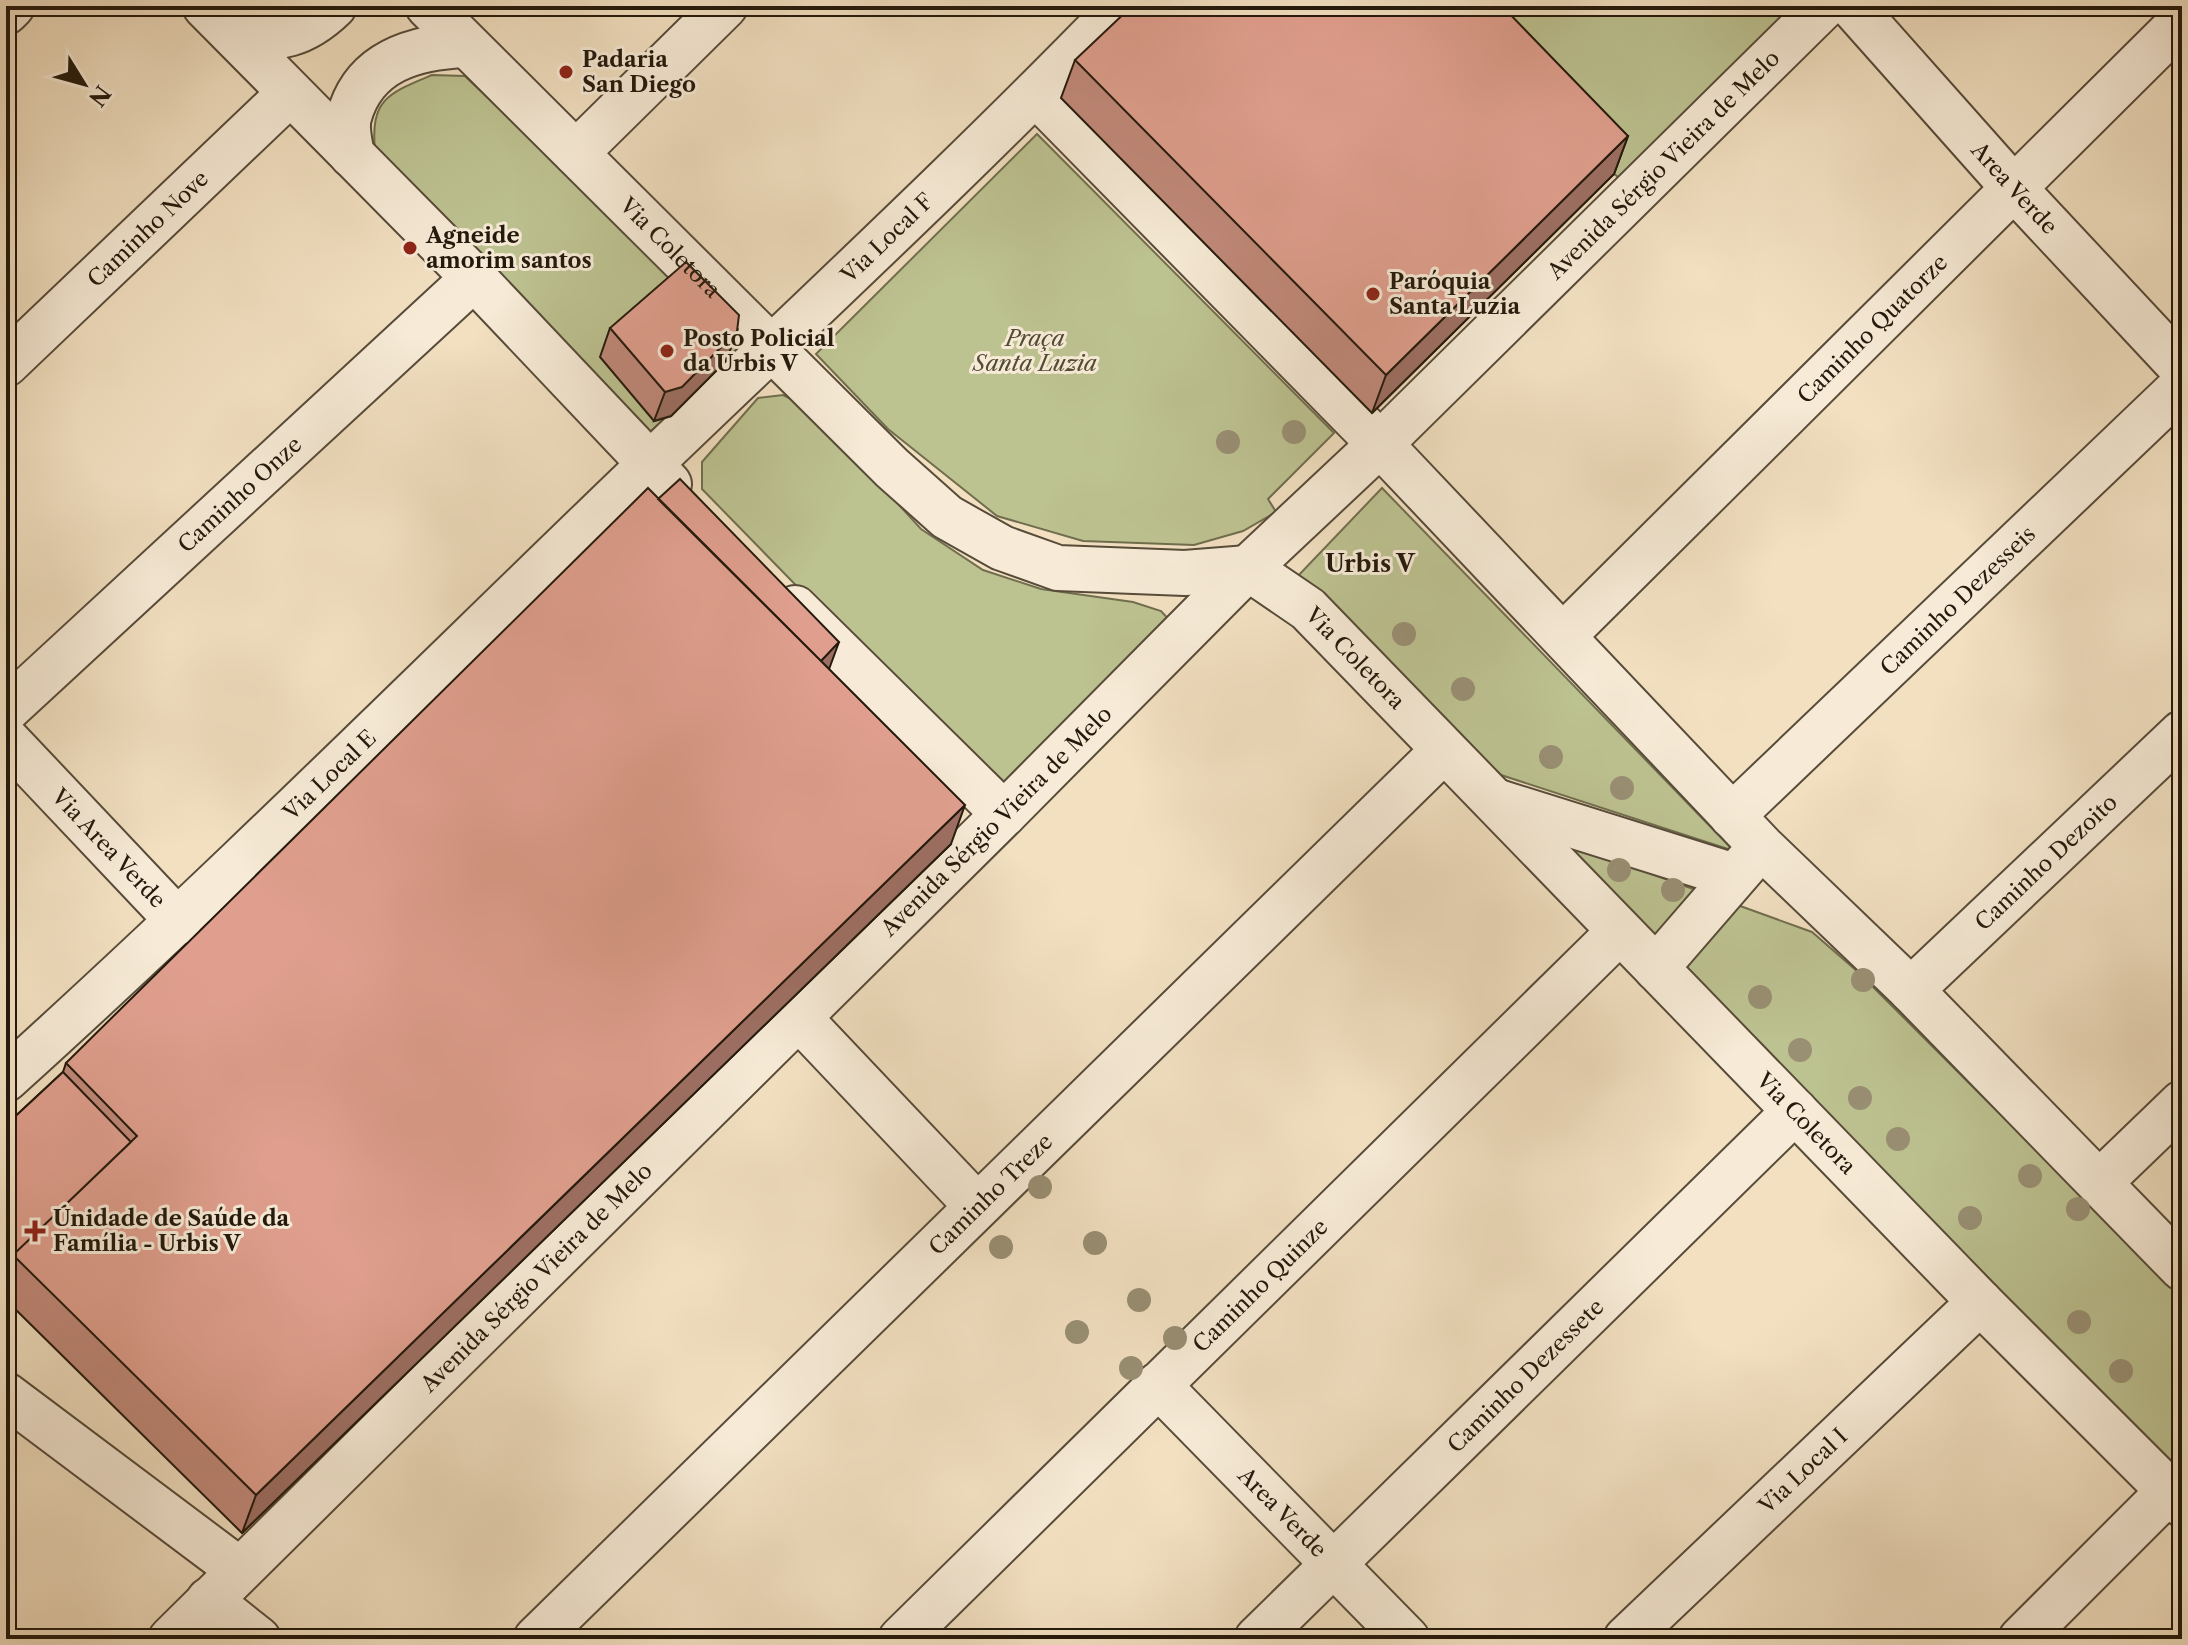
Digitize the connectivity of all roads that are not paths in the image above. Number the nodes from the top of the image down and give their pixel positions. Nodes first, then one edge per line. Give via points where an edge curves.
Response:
1 (12, 6) edge
2 (205, 6) edge
3 (334, 6) edge
4 (428, 6) edge
5 (725, 6) edge
6 (1121, 6) edge
7 (1824, 6) edge
8 (1852, 6) edge
9 (6, 12) edge
10 (2182, 21) edge
11 (237, 37) junction
12 (466, 45) junction
13 (290, 93) junction
14 (1036, 94) junction
15 (576, 153) junction
16 (352, 155) junction
17 (2012, 186) junction
18 (474, 278) junction
19 (774, 349) junction
20 (6, 364) edge
21 (2182, 368) edge
22 (2182, 386) edge
23 (1380, 444) junction
24 (649, 465) junction
25 (694, 509) edge
26 (1248, 568) junction
27 (771, 585) edge
28 (1563, 636) junction
29 (6, 710) edge
30 (2182, 733) edge
31 (6, 739) edge
32 (1444, 750) junction
33 (1491, 800) junction
34 (1004, 814) junction
35 (1743, 846) junction
36 (179, 922) junction
37 (1619, 932) junction
38 (1656, 968) junction
39 (1911, 990) junction
40 (799, 1018) junction
41 (6, 1079) edge
42 (2182, 1103) edge
43 (1795, 1111) junction
44 (2100, 1182) junction
45 (977, 1206) junction
46 (2182, 1268) edge
47 (1980, 1302) junction
48 (1158, 1385) junction
49 (6, 1395) edge
50 (2175, 1497) edge
51 (1333, 1564) junction
52 (223, 1585) junction
53 (171, 1639) edge
54 (258, 1639) edge
55 (536, 1639) edge
56 (901, 1639) edge
57 (1257, 1639) edge
58 (1407, 1639) edge
59 (1626, 1639) edge
60 (2021, 1639) edge

1 - 9 street
2 - 11 street
3 - 11 street via 315,24 292,34
4 - 12 street, Via Coletora
5 - 15 street
6 - 14 street, Via Local F
7 - 23 street, Avenida Sérgio Vieira de Melo
8 - 17 street, Area Verde
10 - 17 street, Caminho Quatorze
11 - 13 street
12 - 15 street, Via Coletora
12 - 16 street via 399,56 377,73 361,90 348,119
13 - 16 street
13 - 20 street, Caminho Nove
14 - 19 street, Via Local F
14 - 23 street
15 - 19 street, Via Coletora
16 - 18 street
17 - 21 street, Area Verde
17 - 28 street, Caminho Quatorze
18 - 24 street
18 - 29 street, Caminho Onze
19 - 24 street, Via Local F
19 - 26 street, Via Coletora via 947,517 1002,548 1058,568 1185,573
22 - 35 street, Caminho Dezesseis
23 - 26 street, Avenida Sérgio Vieira de Melo
23 - 28 street
24 - 25 street
24 - 36 street, Via Local E
26 - 32 street, Via Coletora via 1308,609
26 - 34 street, Avenida Sérgio Vieira de Melo
27 - 34 street
28 - 35 street
30 - 39 street, Caminho Dezoito
31 - 36 street, Via Area Verde
32 - 33 street, Via Coletora
32 - 45 street, Caminho Treze
33 - 35 street
33 - 37 street, Via Coletora
34 - 40 street, Avenida Sérgio Vieira de Melo
35 - 38 street, Caminho Dezesseis
35 - 39 street
36 - 41 street, Via Local E
37 - 38 street, Via Coletora
37 - 48 street, Caminho Quinze
38 - 43 street, Via Coletora
39 - 44 street
40 - 45 street
40 - 52 street, Avenida Sérgio Vieira de Melo
42 - 44 street
43 - 47 street, Via Coletora
43 - 51 street, Caminho Dezessete
44 - 46 street
45 - 55 street, Caminho Treze
47 - 50 street, Via Coletora
47 - 59 street, Via Local I
48 - 51 street, Area Verde
48 - 56 street, Caminho Quinze
49 - 52 street
50 - 60 street
51 - 57 street, Caminho Dezessete
51 - 58 street, Area Verde
52 - 53 street, Avenida Sérgio Vieira de Melo
52 - 54 street

